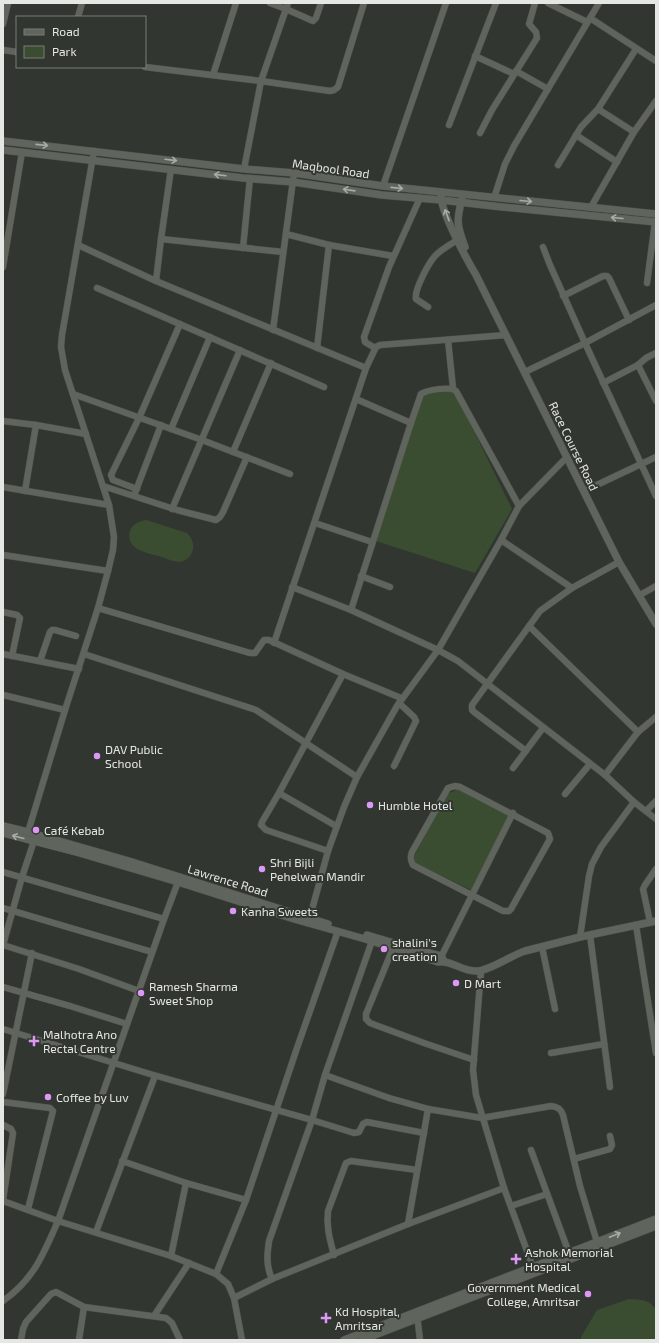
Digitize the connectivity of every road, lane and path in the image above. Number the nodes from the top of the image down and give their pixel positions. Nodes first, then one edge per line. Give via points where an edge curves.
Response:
1 (8, 3) edge
2 (82, 3) edge
3 (236, 3) edge
4 (270, 3) edge
5 (321, 3) edge
6 (364, 3) edge
7 (446, 3) edge
8 (496, 3) edge
9 (535, 3) edge
10 (548, 3) edge
11 (599, 3) edge
12 (287, 6) edge
13 (78, 16) edge
14 (588, 20) junction
15 (3, 24) edge
16 (636, 49) junction
17 (3, 50) edge
18 (16, 52) edge
19 (475, 56) junction
20 (656, 62) edge
21 (146, 66) edge
22 (515, 73) junction
23 (213, 75) junction
24 (261, 81) junction
25 (548, 88) junction
26 (656, 101) edge
27 (598, 109) junction
28 (449, 125) dead end
29 (634, 132) junction
30 (480, 133) dead end
31 (576, 135) junction
32 (3, 141) edge
33 (3, 150) edge
34 (94, 151) junction
35 (22, 152) junction
36 (92, 160) junction
37 (618, 162) junction
38 (558, 165) dead end
39 (171, 169) junction
40 (244, 169) junction
41 (294, 173) junction
42 (250, 178) junction
43 (293, 182) junction
44 (383, 186) junction
45 (463, 194) junction
46 (441, 196) junction
47 (420, 198) junction
48 (494, 198) junction
49 (461, 203) junction
50 (591, 207) junction
51 (656, 214) edge
52 (656, 222) edge
53 (286, 234) junction
54 (161, 239) junction
55 (458, 240) junction
56 (78, 245) junction
57 (329, 246) junction
58 (543, 247) dead end
59 (243, 248) junction
60 (283, 252) junction
61 (393, 256) junction
62 (3, 267) edge
63 (476, 275) junction
64 (156, 281) junction
65 (647, 283) dead end
66 (97, 288) dead end
67 (564, 296) junction
68 (656, 305) edge
69 (428, 307) dead end
70 (629, 320) junction
71 (180, 324) junction
72 (273, 330) junction
73 (506, 335) junction
74 (210, 337) junction
75 (448, 340) junction
76 (585, 343) junction
77 (317, 348) junction
78 (375, 348) junction
79 (240, 350) junction
80 (656, 353) edge
81 (271, 363) junction
82 (638, 365) junction
83 (366, 368) junction
84 (525, 372) junction
85 (603, 383) junction
86 (324, 387) dead end
87 (453, 388) junction
88 (73, 394) junction
89 (356, 399) junction
90 (656, 401) edge
91 (139, 418) junction
92 (3, 421) edge
93 (411, 423) junction
94 (36, 425) junction
95 (161, 425) junction
96 (171, 429) junction
97 (86, 434) junction
98 (202, 440) junction
99 (233, 452) junction
100 (247, 457) junction
101 (567, 457) junction
102 (656, 457) edge
103 (641, 465) junction
104 (290, 474) dead end
105 (103, 486) junction
106 (3, 487) edge
107 (137, 489) junction
108 (25, 491) junction
109 (584, 491) junction
110 (134, 496) junction
111 (656, 496) edge
112 (109, 505) junction
113 (519, 506) junction
114 (172, 509) junction
115 (315, 522) junction
116 (501, 540) junction
117 (372, 542) junction
118 (3, 555) edge
119 (619, 562) junction
120 (108, 571) junction
121 (361, 576) junction
122 (656, 586) edge
123 (292, 587) junction
124 (390, 587) dead end
125 (572, 588) junction
126 (640, 595) junction
127 (98, 608) junction
128 (351, 610) junction
129 (3, 612) edge
130 (656, 624) edge
131 (530, 626) junction
132 (76, 636) dead end
133 (274, 643) junction
134 (438, 650) junction
135 (3, 654) edge
136 (84, 654) junction
137 (12, 656) junction
138 (40, 661) junction
139 (79, 669) junction
140 (343, 674) junction
141 (488, 684) junction
142 (3, 695) edge
143 (400, 701) junction
144 (65, 710) junction
145 (656, 717) edge
146 (543, 728) junction
147 (638, 732) junction
148 (306, 742) junction
149 (526, 751) junction
150 (590, 764) junction
151 (394, 766) dead end
152 (513, 768) dead end
153 (605, 775) junction
154 (358, 777) junction
155 (279, 793) junction
156 (565, 794) dead end
157 (656, 801) edge
158 (634, 802) junction
159 (646, 811) junction
160 (513, 813) junction
161 (656, 819) edge
162 (3, 826) edge
163 (336, 826) junction
164 (28, 832) junction
165 (3, 833) edge
166 (34, 841) junction
167 (328, 851) junction
168 (95, 854) junction
169 (656, 869) edge
170 (3, 872) edge
171 (22, 877) junction
172 (178, 882) junction
173 (472, 894) junction
174 (3, 908) edge
175 (12, 910) junction
176 (310, 918) junction
177 (164, 919) junction
178 (653, 922) edge
179 (636, 925) junction
180 (338, 931) junction
181 (590, 935) junction
182 (580, 937) junction
183 (372, 941) junction
184 (3, 945) edge
185 (542, 946) junction
186 (393, 948) junction
187 (152, 952) junction
188 (32, 953) junction
189 (441, 960) junction
190 (481, 971) junction
191 (3, 987) edge
192 (139, 991) junction
193 (23, 993) junction
194 (555, 1010) dead end
195 (127, 1024) junction
196 (3, 1029) edge
197 (15, 1032) junction
198 (655, 1040) edge
199 (604, 1044) junction
200 (551, 1054) dead end
201 (656, 1054) edge
202 (474, 1060) junction
203 (114, 1062) junction
204 (325, 1075) junction
205 (155, 1076) junction
206 (610, 1087) dead end
207 (3, 1094) edge
208 (3, 1102) edge
209 (428, 1109) junction
210 (276, 1110) junction
211 (482, 1118) junction
212 (312, 1120) junction
213 (3, 1125) edge
214 (424, 1133) junction
215 (610, 1136) dead end
216 (531, 1150) dead end
217 (574, 1159) junction
218 (122, 1161) junction
219 (417, 1170) junction
220 (186, 1183) junction
221 (504, 1188) junction
222 (547, 1194) junction
223 (3, 1200) edge
224 (246, 1200) junction
225 (511, 1206) junction
226 (28, 1209) junction
227 (656, 1219) edge
228 (58, 1221) junction
229 (408, 1224) junction
230 (656, 1226) edge
231 (96, 1232) junction
232 (597, 1242) junction
233 (569, 1253) junction
234 (334, 1255) junction
235 (170, 1256) junction
236 (189, 1263) junction
237 (534, 1270) junction
238 (216, 1274) junction
239 (272, 1279) junction
240 (234, 1298) junction
241 (3, 1302) edge
242 (84, 1307) junction
243 (418, 1315) junction
244 (154, 1316) junction
245 (21, 1340) edge
246 (79, 1340) edge
247 (180, 1340) edge
248 (242, 1340) edge
249 (344, 1340) edge
250 (362, 1340) edge
251 (420, 1340) edge

1 - 15 street
2 - 13 street
3 - 23 street
4 - 12 street
5 - 12 street via 314,20
6 - 24 street via 336,89 330,91
7 - 44 street
8 - 19 street
9 - 22 street via 529,24 536,32 537,38
10 - 14 street
11 - 14 street
12 - 24 street
14 - 16 street
14 - 25 street
16 - 20 street
16 - 27 street
17 - 18 street
19 - 22 street
19 - 28 street
21 - 23 street
22 - 25 street
22 - 30 street
23 - 24 street
24 - 40 street
25 - 48 street via 514,146
26 - 29 street
27 - 29 street
27 - 31 street
29 - 37 street
31 - 37 street
31 - 38 street
32 -> 34 street, Maqbool Road
33 - 35 street, Maqbool Road
34 - 36 street
34 -> 40 street, Maqbool Road
35 - 36 street, Maqbool Road
35 - 62 street
36 - 39 street, Maqbool Road
36 - 56 street
37 - 50 street
42 -> 39 street, Maqbool Road
39 - 54 street
40 - 41 street, Maqbool Road
41 - 43 street
41 - 44 street, Maqbool Road
42 - 43 street, Maqbool Road
42 - 59 street
47 -> 43 street, Maqbool Road
43 - 53 street
44 -> 46 street, Maqbool Road
45 - 46 street, Maqbool Road
45 - 48 street, Maqbool Road
45 - 49 street, Race Course Road
46 - 47 street, Maqbool Road
46 - 49 street, Maqbool Road
55 -> 46 street, Race Course Road
47 - 61 street
48 -> 50 street, Maqbool Road
52 -> 49 street, Maqbool Road
49 - 63 street, Race Course Road via 458,230
50 - 51 street, Maqbool Road
52 - 65 street
53 - 57 street
53 - 60 street
54 - 59 street
54 - 64 street
55 - 63 street, Race Course Road
55 - 69 street via 435,256 418,287 416,299
56 - 64 street
56 - 88 street via 61,347
57 - 61 street
57 - 77 street
58 - 67 street
59 - 60 street
60 - 72 street
61 - 78 street via 364,338 365,342
63 - 73 street, Race Course Road
64 - 72 street
66 - 71 street
67 - 70 street via 607,276
67 - 76 street
68 - 70 street
70 - 76 street
71 - 74 street
71 - 91 street
72 - 77 street
73 - 75 street
73 - 84 street, Race Course Road
74 - 79 street
74 - 96 street
75 - 78 street via 380,345
75 - 87 street
76 - 84 street
76 - 85 street
77 - 83 street
78 - 83 street
79 - 81 street
79 - 98 street
80 - 82 street
81 - 86 street
81 - 99 street
82 - 85 street
82 - 90 street
83 - 89 street
84 - 101 street, Race Course Road
85 - 103 street
87 - 93 street via 423,392
87 - 113 street
88 - 91 street
88 - 97 street
89 - 93 street
89 - 115 street
91 - 95 street
91 - 107 street via 111,475 113,480
92 - 94 street
93 - 117 street
94 - 97 street
94 - 108 street
95 - 96 street
95 - 107 street
96 - 98 street
97 - 105 street
98 - 99 street
98 - 114 street
99 - 100 street
100 - 104 street
100 - 114 street via 218,519 213,520
101 - 109 street, Race Course Road
101 - 113 street
102 - 103 street
103 - 109 street
103 - 111 street
105 - 110 street
105 - 112 street
106 - 108 street
107 - 110 street
108 - 112 street
109 - 119 street, Race Course Road
110 - 114 street
112 - 120 street via 114,536
113 - 116 street
115 - 117 street
115 - 123 street
116 - 125 street
116 - 134 street
117 - 121 street
118 - 120 street
119 - 125 street
119 - 126 street, Race Course Road
120 - 127 street
121 - 124 street
121 - 128 street
122 - 126 street
123 - 128 street
123 - 133 street
125 - 131 street via 540,611
126 - 130 street, Race Course Road
127 - 133 street via 250,653 255,653 265,640
127 - 136 street
128 - 134 street
129 - 137 street via 18,615 20,618
131 - 141 street
131 - 147 street
132 - 138 street via 52,630
133 - 140 street
134 - 141 street via 458,661
134 - 143 street
135 - 137 street
136 - 139 street
136 - 148 street via 246,706
137 - 138 street
138 - 139 street
139 - 144 street
140 - 143 street
140 - 148 street
141 - 146 street
141 - 149 street via 472,705 472,710
142 - 144 street
143 - 151 street via 416,721
143 - 154 street
144 - 164 street
145 - 147 street
146 - 149 street
146 - 150 street
147 - 153 street
148 - 154 street
148 - 155 street
149 - 152 street
150 - 153 street
150 - 156 street
153 - 158 street
154 - 163 street
155 - 163 street
155 - 167 street via 262,822 263,828
157 - 159 street
158 - 159 street
158 - 182 street via 601,847 592,864
159 - 161 street
160 - 173 street
160 - 173 street via 546,830 550,839 509,911 503,911
160 - 173 street via 460,787 448,788 412,852 410,859 413,865
162 - 164 street, Lawrence Road
163 - 167 street
164 - 168 street, Lawrence Road
166 -> 165 street, Lawrence Road
166 - 168 street, Lawrence Road
166 - 171 street
167 - 176 street
168 - 172 street, Lawrence Road
168 - 176 street, Lawrence Road
169 - 178 street via 645,885 643,893
170 - 171 street
171 - 175 street
171 - 177 street
172 - 177 street
172 - 180 street, Lawrence Road
173 - 189 street
174 - 175 street
175 - 184 street
175 - 187 street
176 - 189 street, Lawrence Road
177 - 187 street
178 - 179 street
179 - 181 street
179 - 198 street
180 - 183 street, Lawrence Road
180 - 210 street
181 - 182 street
181 - 199 street
182 - 185 street
183 - 186 street, Lawrence Road
183 - 204 street
184 - 188 street
185 - 190 street via 517,954
185 - 194 street
186 - 189 street, Lawrence Road
186 - 202 street via 366,1014 367,1021
187 - 192 street
188 - 192 street
188 - 193 street
189 - 190 street, Lawrence Road via 472,971
190 - 202 street
191 - 193 street
192 - 195 street
193 - 195 street
193 - 197 street
195 - 203 street
196 - 197 street
197 - 203 street
197 - 207 street
198 - 201 street
199 - 200 street
199 - 206 street
202 - 211 street via 473,1080
203 - 205 street
203 - 228 street
204 - 209 street
204 - 212 street
205 - 210 street
205 - 218 street
208 - 226 street via 50,1108 53,1111
209 - 211 street
209 - 214 street
210 - 212 street
210 - 224 street
211 - 217 street via 551,1106 558,1108 563,1115
211 - 221 street
212 - 214 street via 354,1133 359,1132 367,1122
212 - 239 street via 269,1241 267,1265
213 - 223 street via 13,1133
214 - 219 street
215 - 217 street via 610,1149
216 - 222 street
217 - 232 street
218 - 220 street
218 - 231 street
219 - 229 street
219 - 234 street via 351,1161 346,1163 327,1218
220 - 224 street
220 - 235 street
221 - 225 street
221 - 229 street
222 - 225 street
222 - 233 street
223 - 226 street
224 - 238 street
225 - 237 street
226 - 228 street
232 -> 227 street
228 - 231 street
228 - 241 street via 39,1263 22,1285
229 - 234 street
230 - 237 street
231 - 235 street
232 - 233 street
233 - 237 street
234 - 239 street
235 - 236 street
236 - 238 street
236 - 244 street
237 - 243 street
238 - 240 street via 228,1284
239 - 240 street
240 - 248 street
242 - 244 street
242 - 245 street via 59,1292 54,1293 26,1322
242 - 246 street
243 - 249 street
243 - 250 street
243 - 251 street
244 - 247 street via 166,1318 172,1323

